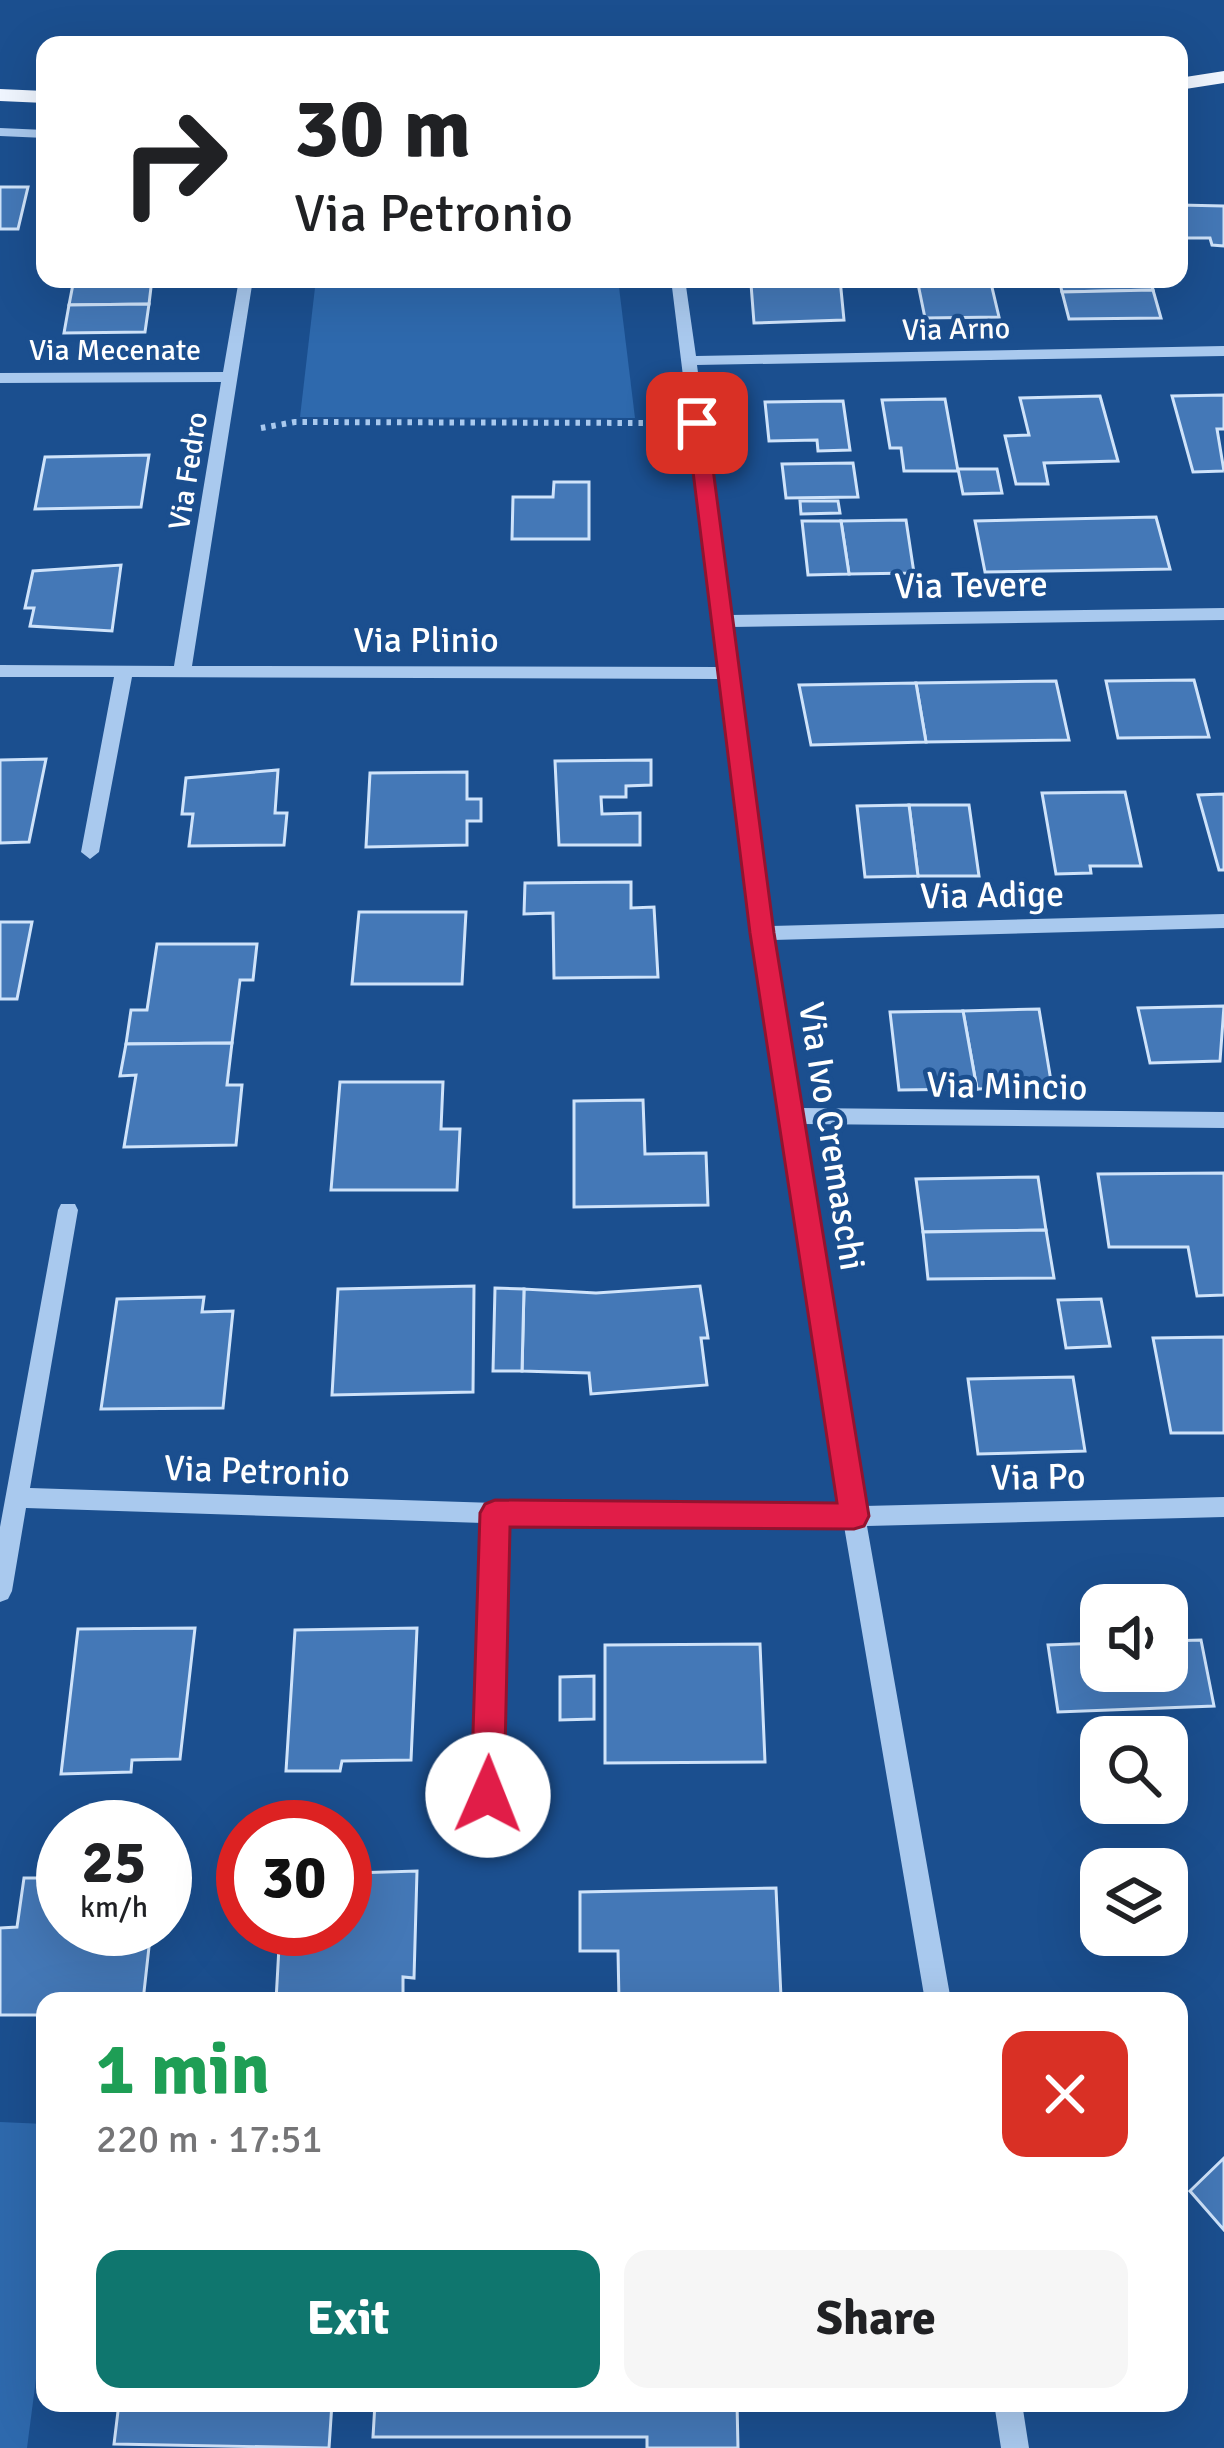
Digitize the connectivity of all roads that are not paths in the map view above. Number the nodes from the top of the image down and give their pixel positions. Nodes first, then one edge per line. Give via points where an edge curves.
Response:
1 (1224, 76) edge
2 (1188, 82) edge
3 (0, 95) edge
4 (36, 97) edge
5 (0, 132) edge
6 (36, 134) edge
7 (245, 288) edge
8 (679, 288) edge
9 (1224, 351) edge
10 (689, 361) junction
11 (231, 376) junction
12 (0, 378) edge
13 (1224, 614) edge
14 (720, 621) junction
15 (0, 671) edge
16 (124, 671) junction
17 (182, 671) junction
18 (728, 673) junction
19 (90, 852) dead end
20 (1224, 921) edge
21 (762, 933) junction
22 (790, 1116) junction
23 (1224, 1120) edge
24 (68, 1210) dead end
25 (12, 1455) edge
26 (16, 1498) junction
27 (1224, 1507) edge
28 (495, 1513) junction
29 (854, 1516) junction
30 (4, 1539) edge
31 (0, 1591) edge
32 (488, 1795) dead end
33 (936, 1992) edge
34 (1010, 2412) edge
35 (1016, 2448) edge

1 - 2 main road
3 - 4 main road
5 - 6 street
7 - 11 street, Via Fedro
8 - 10 street, Via Ivo Cremaschi
9 - 10 street, Via Arno
10 - 14 street, Via Ivo Cremaschi
11 - 12 street, Via Mecenate
11 - 17 street, Via Fedro
13 - 14 street, Via Tevere
14 - 18 street, Via Ivo Cremaschi
15 - 16 street, Via Plinio
16 - 17 street, Via Plinio
16 - 19 street
17 - 18 street, Via Plinio
18 - 21 street, Via Ivo Cremaschi
20 - 21 street, Via Adige
21 - 22 street, Via Ivo Cremaschi
22 - 23 street, Via Mincio
22 - 29 street, Via Ivo Cremaschi
24 - 25 street
25 - 26 street
26 - 28 street, Via Petronio
26 - 30 street
27 - 29 street, Via Po
28 - 29 street, Via Petronio
28 - 32 street
29 - 33 street, Via Ivo Cremaschi
30 - 31 street
34 - 35 street

